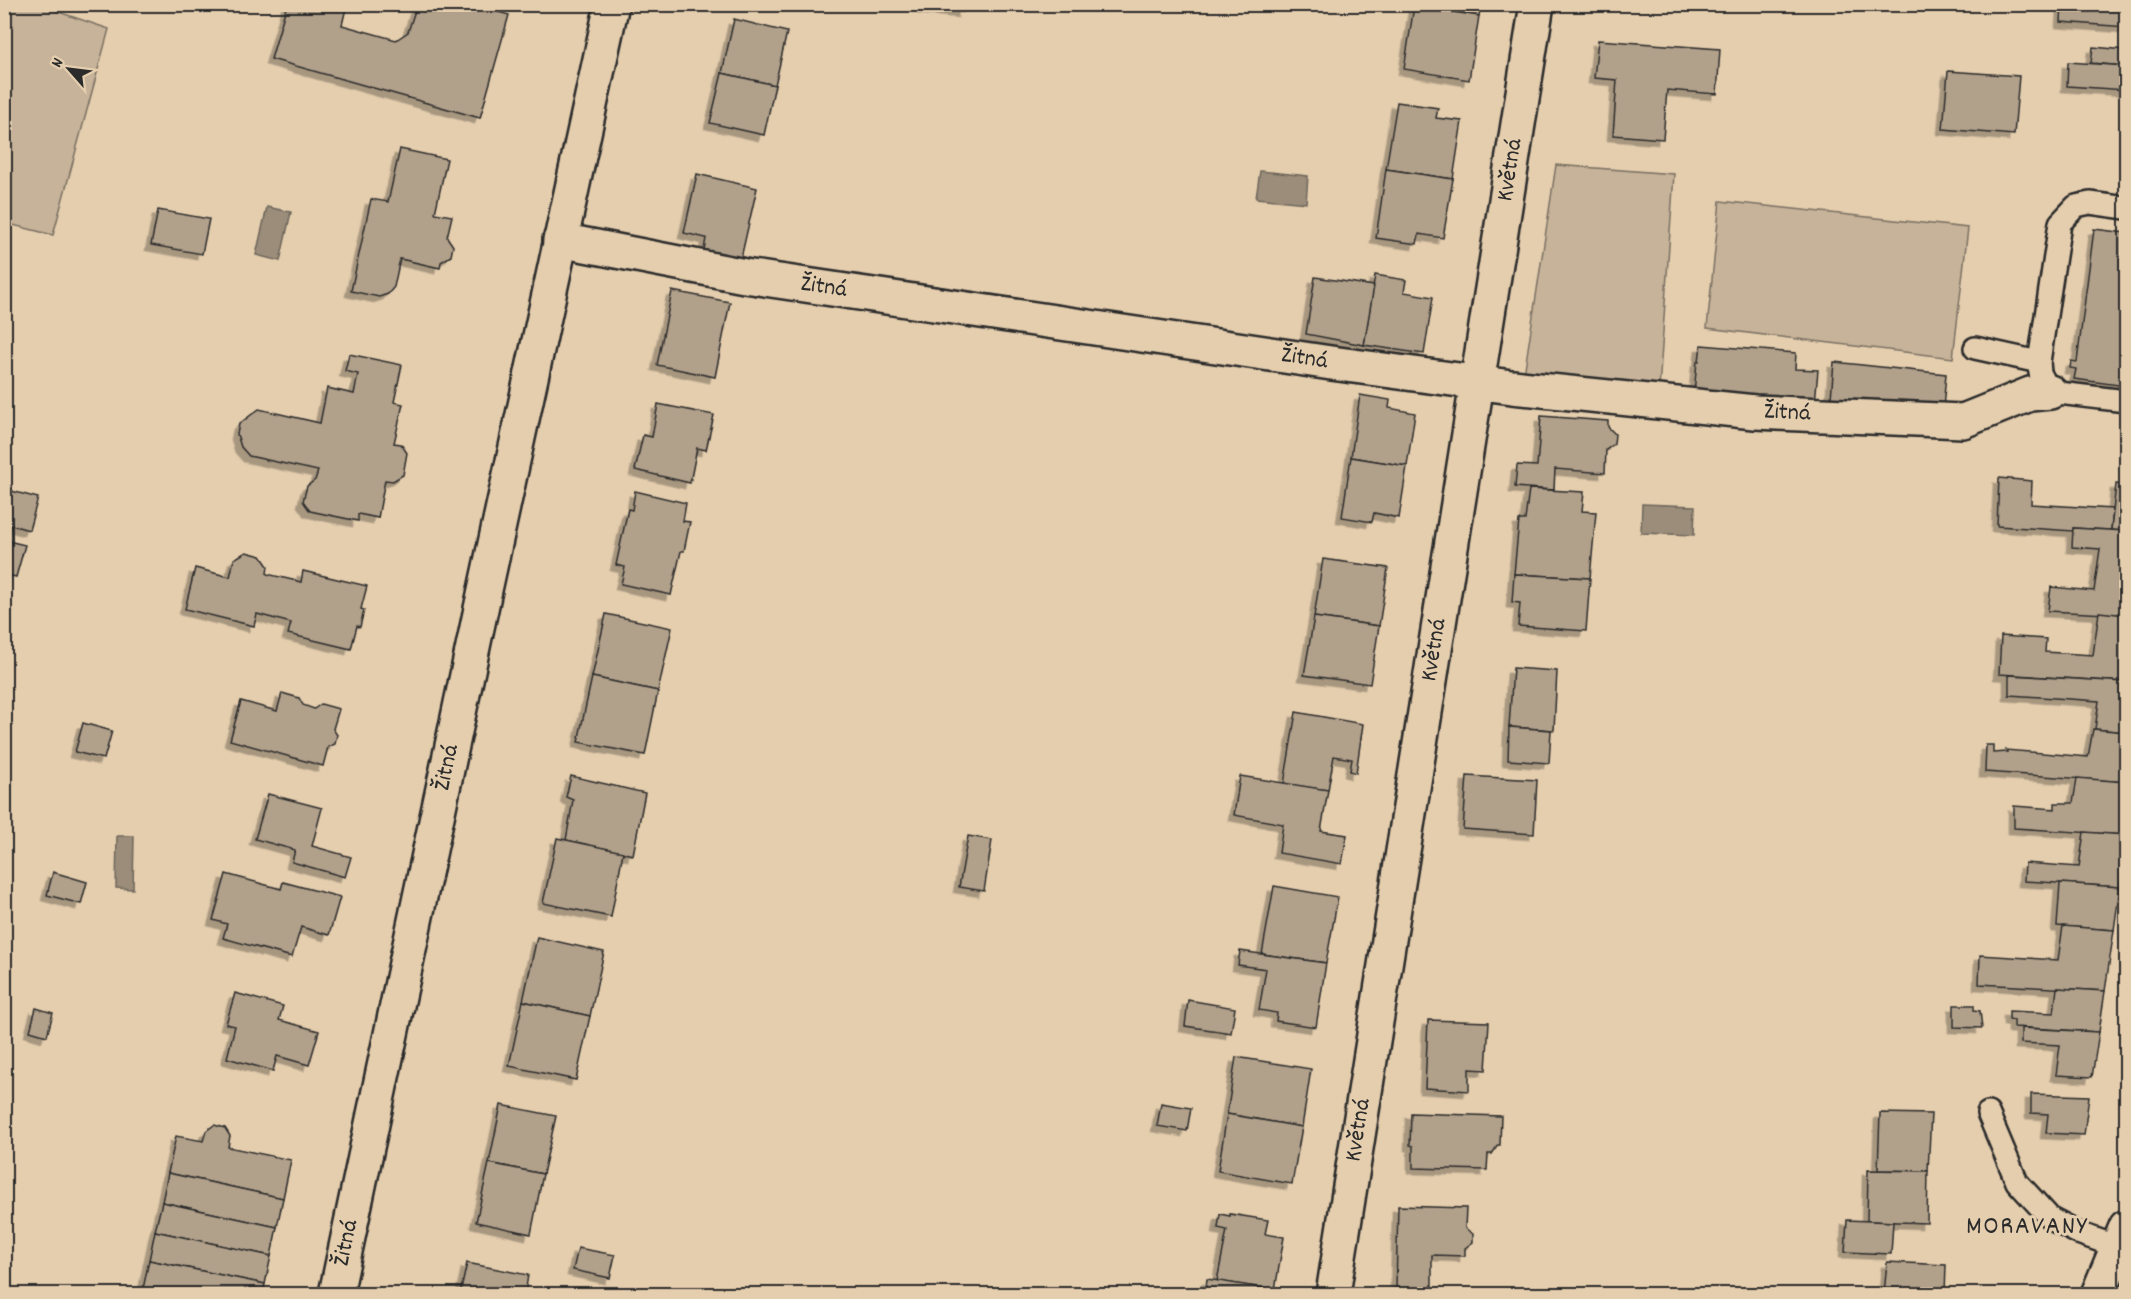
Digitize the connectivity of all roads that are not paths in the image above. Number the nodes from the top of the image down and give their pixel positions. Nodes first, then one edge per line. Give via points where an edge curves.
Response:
1 (612, 4) edge
2 (1537, 4) edge
3 (2127, 208) edge
4 (560, 240) junction
5 (1975, 348) dead end
6 (2044, 377) junction
7 (1477, 383) junction
8 (2127, 401) edge
9 (1988, 1113) dead end
10 (2122, 1237) edge
11 (336, 1294) edge
12 (1333, 1294) edge
13 (2098, 1294) edge

1 - 4 street, Žitná
2 - 7 street, Květná
3 - 6 lane via 2090,203 2076,206 2060,224
4 - 7 street, Žitná via 745,276
4 - 11 street, Žitná
5 - 6 lane
6 - 7 street, Žitná via 2030,394 1963,421 1755,412
6 - 8 lane
7 - 12 street, Květná
9 - 10 lane via 2017,1182 2051,1218 2078,1233
10 - 13 street

